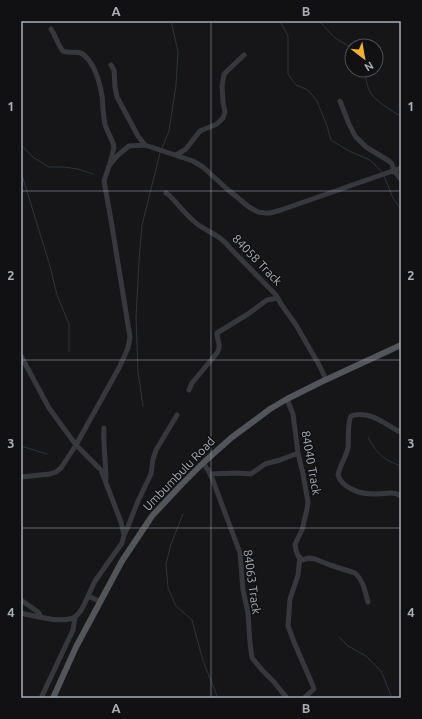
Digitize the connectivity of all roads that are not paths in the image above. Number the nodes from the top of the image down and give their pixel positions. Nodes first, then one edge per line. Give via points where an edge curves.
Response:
1 (51, 29) dead end
2 (244, 55) dead end
3 (111, 65) dead end
4 (340, 101) dead end
5 (145, 145) junction
6 (176, 155) junction
7 (109, 166) junction
8 (401, 168) edge
9 (394, 171) junction
10 (401, 179) edge
11 (166, 193) dead end
12 (278, 298) junction
13 (401, 345) edge
14 (21, 356) edge
15 (326, 379) junction
16 (189, 390) dead end
17 (287, 398) junction
18 (177, 415) dead end
19 (104, 428) dead end
20 (401, 431) edge
21 (76, 445) junction
22 (298, 453) junction
23 (203, 463) junction
24 (210, 474) junction
25 (21, 477) edge
26 (106, 485) junction
27 (401, 496) edge
28 (124, 535) junction
29 (300, 558) junction
30 (88, 596) junction
31 (21, 600) edge
32 (101, 602) junction
33 (368, 602) dead end
34 (21, 613) edge
35 (41, 617) junction
36 (75, 617) junction
37 (41, 698) edge
38 (53, 698) edge
39 (287, 698) edge
40 (304, 698) edge

1 - 7 street via 63,51 80,52 97,74 105,125 114,144
2 - 6 street via 224,74 223,118 217,124 200,131 186,149
3 - 5 street via 114,70 117,97
4 - 9 street via 355,136 366,147 389,161
5 - 6 street
5 - 7 street via 128,146
6 - 9 street via 194,161 250,207 265,213 281,210
7 - 21 street via 104,181 130,337 120,366
8 - 9 street
9 - 10 street
11 - 12 street, 84058 Track via 200,226 226,242
12 - 15 street, 84058 Track
12 - 16 street via 267,300 217,333 220,344 218,353
13 - 15 main road, Umbumbulu Road
14 - 21 street via 49,408
15 - 17 main road, Umbumbulu Road
17 - 22 street, 84040 Track via 293,414
17 - 23 main road, Umbumbulu Road via 231,438
18 - 28 street via 152,459 151,474
19 - 26 street
20 - 27 street via 376,418 351,416 348,448 338,475 343,483 356,491 367,494 394,493
21 - 25 street via 56,472
21 - 26 street via 101,470
22 - 24 street via 268,463 251,474
22 - 29 street, 84040 Track via 308,502 302,530 295,544
23 - 24 street, 84063 Track
23 - 32 main road, Umbumbulu Road via 152,516 122,561
24 - 39 street, 84063 Track via 240,553 252,658
26 - 28 street
28 - 30 street via 122,543 95,581
29 - 33 street via 315,559 355,573 363,583
29 - 40 street, 84040 Track via 298,576 290,599 288,622 290,633 314,689
30 - 32 street
30 - 36 street
31 - 35 street
32 - 38 main road, Umbumbulu Road via 76,647
34 - 35 street
35 - 36 street via 66,620
36 - 37 street via 73,630

